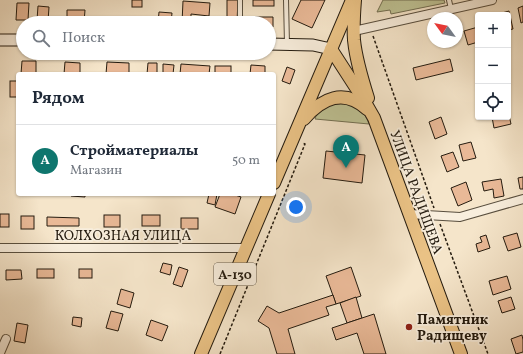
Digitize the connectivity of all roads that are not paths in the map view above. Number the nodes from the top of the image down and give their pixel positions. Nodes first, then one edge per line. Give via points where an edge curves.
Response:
1 (240, 0) edge
2 (286, 0) edge
3 (354, 0) edge
4 (449, 0) edge
5 (492, 0) edge
6 (451, 10) junction
7 (240, 16) edge
8 (354, 31) junction
9 (0, 40) edge
10 (16, 40) edge
11 (276, 44) edge
12 (287, 45) junction
13 (331, 49) junction
14 (374, 118) junction
15 (297, 130) junction
16 (276, 178) edge
17 (268, 196) edge
18 (523, 199) edge
19 (409, 214) junction
20 (0, 248) edge
21 (246, 248) junction
22 (6, 340) dead end
23 (0, 353) edge
24 (202, 354) edge
25 (460, 354) edge

1 - 7 lane
2 - 12 lane
3 - 8 main road
3 - 13 main road
4 - 6 lane
5 - 6 street
6 - 8 street
8 - 14 main road via 357,59
9 - 10 street
11 - 12 street
12 - 13 street via 313,45
13 - 14 main road, УЛИЦА РАДИЩЕВА
13 - 15 main road
14 - 15 main road via 360,103 339,97 315,108
14 - 19 main road, УЛИЦА РАДИЩЕВА
15 - 16 main road
17 - 21 main road, А-130
18 - 19 street via 460,216
19 - 25 main road, УЛИЦА РАДИЩЕВА
20 - 21 street, КОЛХОЗНАЯ УЛИЦА
21 - 24 main road, А-130
22 - 23 street

